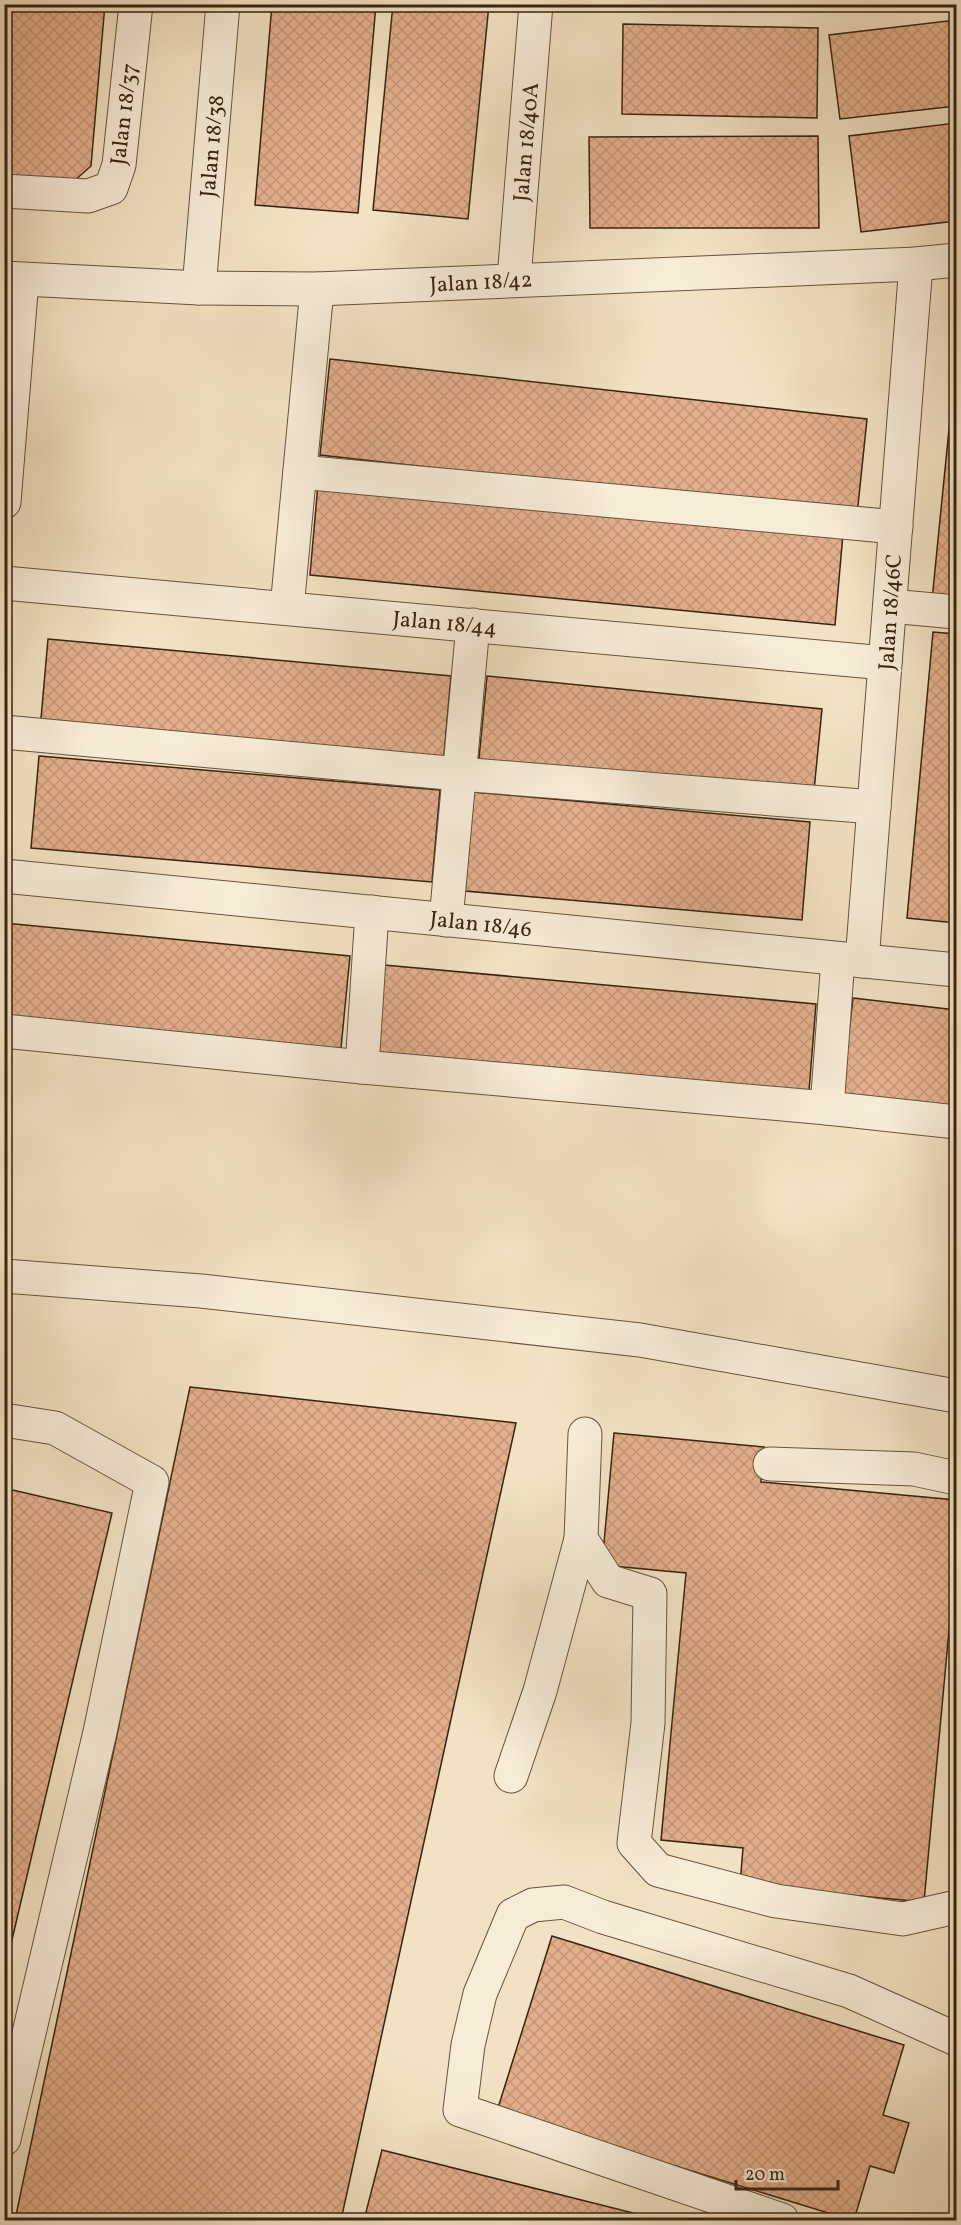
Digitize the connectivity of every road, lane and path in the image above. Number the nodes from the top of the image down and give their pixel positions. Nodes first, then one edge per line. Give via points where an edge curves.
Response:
1 (136, 4) edge
2 (224, 4) edge
3 (536, 4) edge
4 (4, 191) edge
5 (957, 260) edge
6 (916, 264) junction
7 (13, 279) edge
8 (514, 279) junction
9 (199, 288) junction
10 (317, 289) junction
11 (300, 472) junction
12 (4, 502) edge
13 (896, 527) junction
14 (4, 583) edge
15 (890, 606) junction
16 (287, 609) junction
17 (957, 612) edge
18 (473, 625) junction
19 (885, 663) junction
20 (4, 732) edge
21 (459, 774) junction
22 (874, 807) junction
23 (4, 876) edge
24 (372, 912) junction
25 (446, 920) junction
26 (850, 960) junction
27 (957, 970) edge
28 (4, 1031) edge
29 (362, 1067) junction
30 (827, 1108) junction
31 (957, 1122) edge
32 (4, 1276) edge
33 (957, 1396) edge
34 (4, 1420) edge
35 (585, 1434) dead end
36 (770, 1464) dead end
37 (957, 1478) edge
38 (581, 1539) junction
39 (511, 1776) dead end
40 (957, 1907) edge
41 (957, 2039) edge
42 (4, 2139) edge
43 (782, 2220) edge

1 - 4 street, Jalan 18/37 via 119,165 111,188 88,196
2 - 9 street, Jalan 18/38
3 - 8 street, Jalan 18/40A
5 - 6 street, Jalan 18/42
6 - 8 street, Jalan 18/42
6 - 13 street, Jalan 18/46C
7 - 9 street, Jalan 18/42
7 - 12 street
8 - 10 street, Jalan 18/42
9 - 10 street, Jalan 18/42
10 - 11 street
11 - 13 street
11 - 16 street
13 - 15 street, Jalan 18/46C
14 - 16 street, Jalan 18/44
15 - 17 street
15 - 19 street, Jalan 18/46C
16 - 18 street, Jalan 18/44
18 - 19 street, Jalan 18/44
18 - 21 street
19 - 22 street, Jalan 18/46C
20 - 21 street
21 - 22 street
21 - 25 street
22 - 26 street, Jalan 18/46C
23 - 24 street, Jalan 18/46
24 - 25 street, Jalan 18/46
24 - 29 street
25 - 26 street, Jalan 18/46
26 - 27 street, Jalan 18/46
26 - 30 street, Jalan 18/46C
28 - 29 street
29 - 30 street
30 - 31 street
32 - 33 street via 201,1291 640,1340
34 - 42 street via 55,1428 152,1482 100,1732
35 - 38 street
36 - 37 street via 914,1469
38 - 39 street via 540,1691
38 - 40 street via 608,1581 650,1594 648,1723 634,1843 658,1870 776,1900 903,1919
41 - 43 street via 849,1991 564,1902 533,1905 513,1915 480,1994 468,2045 460,2110

